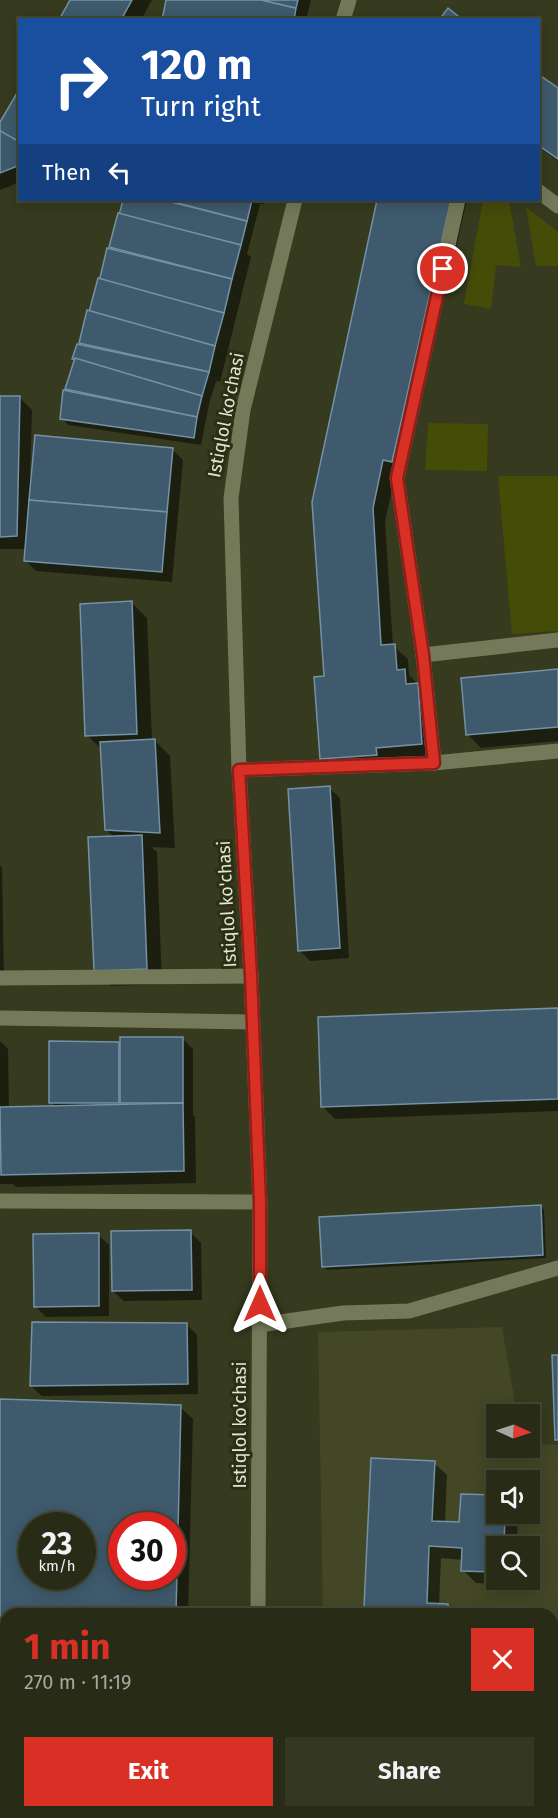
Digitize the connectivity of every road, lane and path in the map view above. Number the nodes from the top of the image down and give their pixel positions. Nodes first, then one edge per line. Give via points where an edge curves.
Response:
1 (349, 0) edge
2 (344, 18) edge
3 (540, 193) edge
4 (295, 201) edge
5 (458, 201) edge
6 (558, 206) edge
7 (558, 640) edge
8 (423, 655) junction
9 (558, 751) edge
10 (434, 763) junction
11 (239, 770) junction
12 (251, 976) junction
13 (0, 978) edge
14 (0, 1018) edge
15 (252, 1022) junction
16 (0, 1201) edge
17 (260, 1202) junction
18 (558, 1268) edge
19 (260, 1325) junction
20 (258, 1608) edge

1 - 2 street
3 - 6 street
4 - 11 street, Istiqlol ko'chasi via 243,410 231,498
5 - 8 street via 397,478
7 - 8 street
8 - 10 street
9 - 10 street
10 - 11 street
11 - 12 street, Istiqlol ko'chasi
12 - 13 street
12 - 15 street, Istiqlol ko'chasi
14 - 15 street
15 - 17 street, Istiqlol ko'chasi
16 - 17 street
17 - 19 street, Istiqlol ko'chasi
18 - 19 street via 409,1311 343,1313
19 - 20 street, Istiqlol ko'chasi

